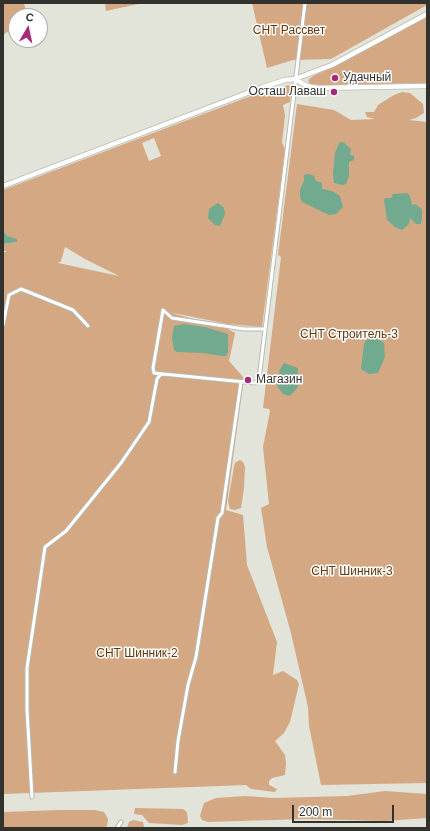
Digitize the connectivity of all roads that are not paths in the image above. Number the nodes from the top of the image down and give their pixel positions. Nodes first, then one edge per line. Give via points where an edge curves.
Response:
1 (305, 3) edge
2 (427, 14) edge
3 (295, 79) junction
4 (427, 86) edge
5 (3, 186) edge
6 (3, 325) edge
7 (88, 326) dead end
8 (264, 329) junction
9 (163, 374) junction
10 (240, 382) junction
11 (175, 772) dead end
12 (32, 797) dead end
13 (121, 822) dead end
14 (117, 828) edge

1 - 3 street
2 - 3 street via 332,65
3 - 4 street via 317,88
3 - 5 street via 263,87
3 - 8 street
6 - 7 street via 10,295 21,289 72,310
8 - 9 street via 244,329 172,318 163,310 153,368 154,373
8 - 10 street via 259,380 255,383
9 - 10 street
9 - 12 street via 157,379 150,422 121,463 66,531 48,543 43,551 27,675
10 - 11 street via 222,513 218,518
13 - 14 street

